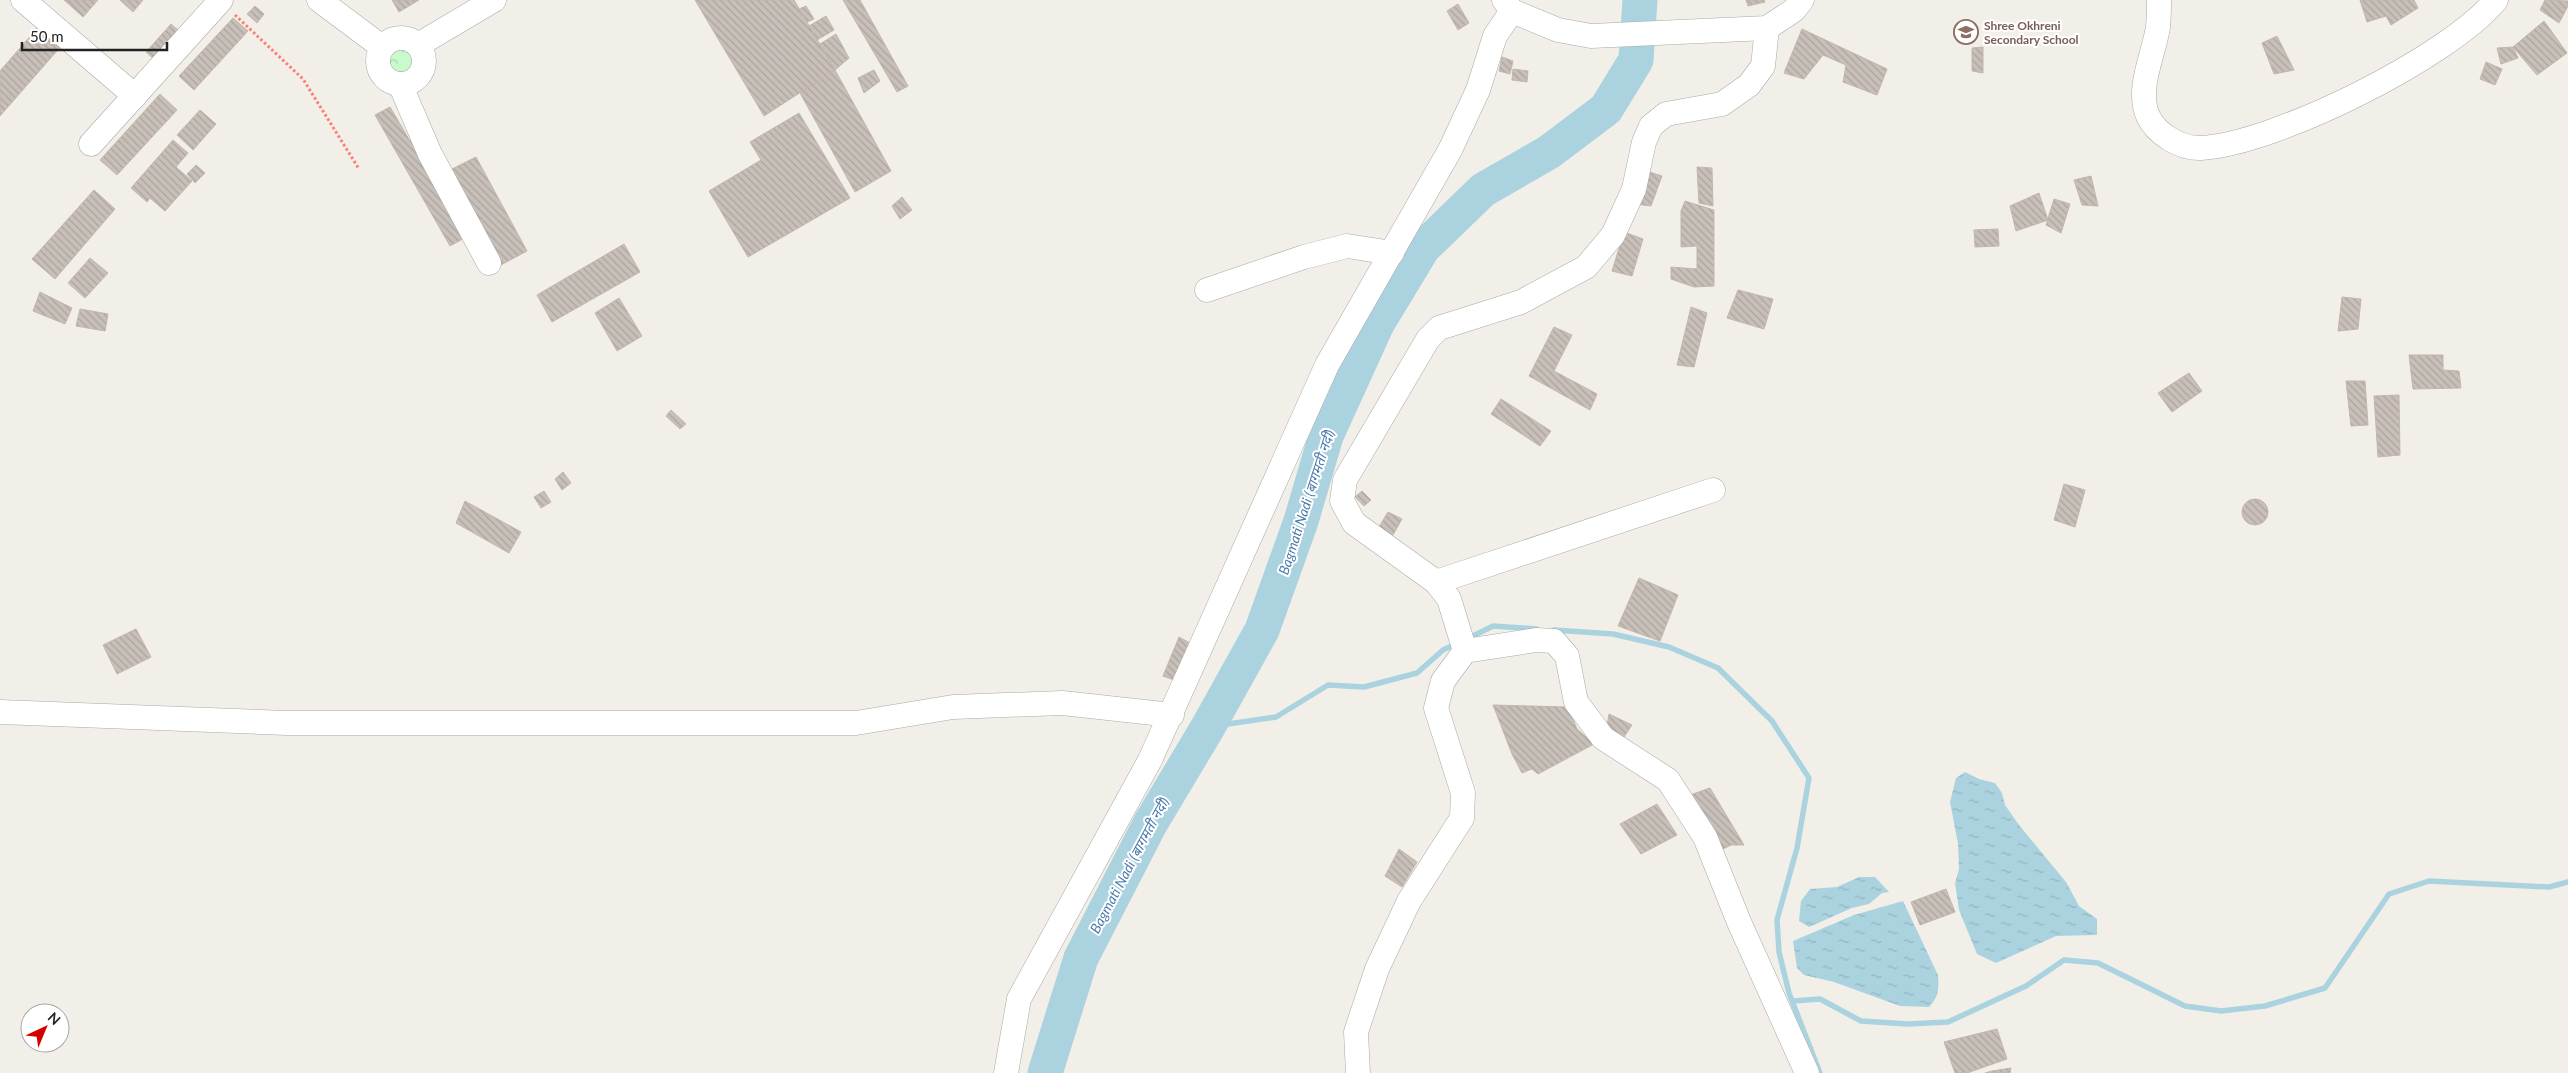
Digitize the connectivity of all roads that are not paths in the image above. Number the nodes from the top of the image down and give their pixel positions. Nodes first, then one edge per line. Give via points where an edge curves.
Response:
1 (22, 0) edge
2 (320, 0) edge
3 (494, 0) edge
4 (1802, 0) edge
5 (2159, 0) edge
6 (2496, 0) edge
7 (221, 1) edge
8 (1508, 5) edge
9 (1767, 28) junction
10 (418, 46) junction
11 (382, 47) junction
12 (400, 84) junction
13 (135, 96) junction
14 (91, 144) dead end
15 (1392, 253) junction
16 (488, 263) dead end
17 (1208, 290) dead end
18 (1713, 490) dead end
19 (1436, 582) junction
20 (1465, 651) junction
21 (0, 712) edge
22 (1172, 715) junction
23 (1006, 1073) edge
24 (1358, 1073) edge
25 (1807, 1073) edge

1 - 13 street
2 - 11 street
3 - 10 street
4 - 9 street via 1794,10
5 - 6 street via 2158,27 2147,71 2145,98 2148,115 2167,137 2200,148 2258,137 2345,101 2425,56 2464,29
7 - 13 street
8 - 9 street via 1558,30 1591,36
8 - 15 street via 1478,90 1450,150
9 - 19 street via 1763,66 1749,85 1722,104 1666,114 1651,126 1644,142 1634,189 1613,235 1586,267 1521,302 1439,328 1428,339 1356,459 1345,480 1342,501 1354,523
10 - 11 street via 400,38
10 - 12 street via 422,52 423,67 414,80
11 - 12 street via 378,61 382,74
12 - 16 street via 430,154
13 - 14 street
15 - 17 street via 1347,246
15 - 22 street via 1327,366
18 - 19 street
19 - 20 street via 1449,599
20 - 24 street via 1443,680 1436,708 1463,793 1462,818 1409,901 1377,969 1356,1032
20 - 25 street via 1536,640 1554,641 1567,656 1576,702 1603,738 1668,780 1705,836 1739,922
21 - 22 street via 287,723 856,723 953,707 1062,704
22 - 23 street via 1018,999

